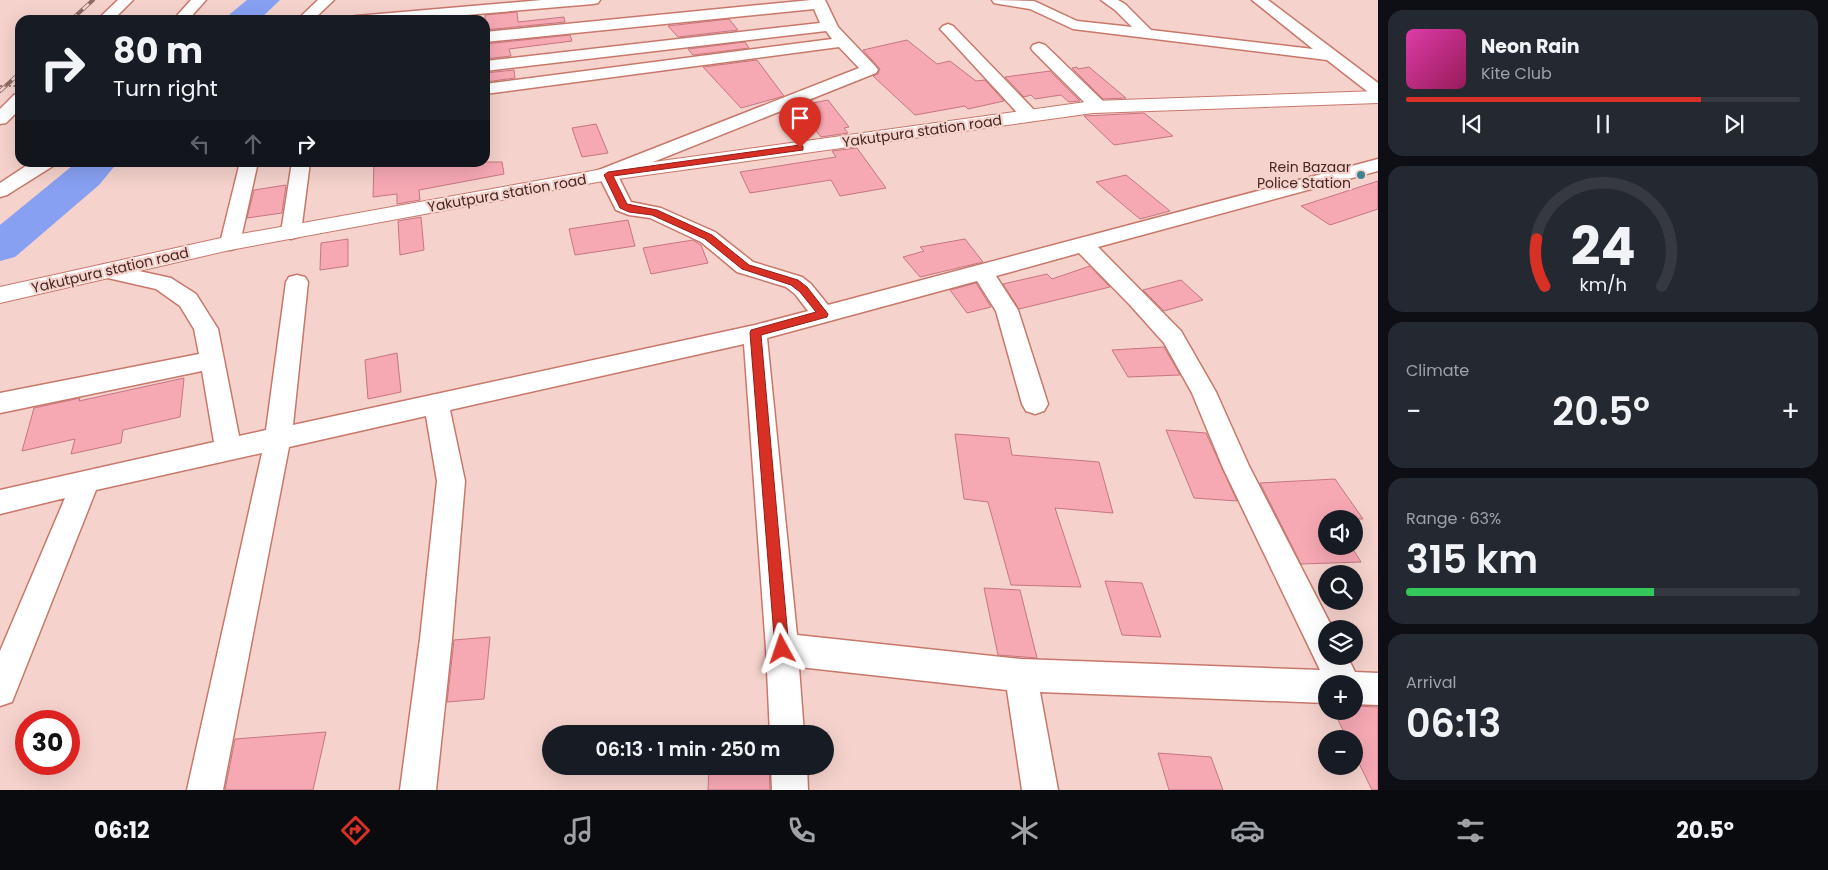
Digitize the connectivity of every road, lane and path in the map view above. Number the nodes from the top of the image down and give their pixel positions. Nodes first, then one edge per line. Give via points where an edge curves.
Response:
1 (126, 0) edge
2 (199, 0) edge
3 (326, 0) edge
4 (593, 0) edge
5 (999, 0) edge
6 (1108, 0) edge
7 (1259, 0) edge
8 (538, 2) edge
9 (819, 2) edge
10 (110, 15) edge
11 (185, 15) edge
12 (310, 15) edge
13 (407, 15) edge
14 (831, 26) junction
15 (948, 29) dead end
16 (542, 31) junction
17 (1147, 34) junction
18 (490, 36) edge
19 (842, 42) junction
20 (1039, 48) dead end
21 (1334, 56) junction
22 (550, 60) junction
23 (490, 66) edge
24 (557, 82) junction
25 (0, 86) edge
26 (15, 86) edge
27 (490, 89) edge
28 (1378, 91) edge
29 (1378, 97) edge
30 (15, 104) edge
31 (1099, 107) junction
32 (1030, 116) junction
33 (0, 119) edge
34 (1378, 165) edge
35 (38, 167) edge
36 (248, 167) edge
37 (300, 167) edge
38 (606, 175) junction
39 (0, 191) edge
40 (291, 232) junction
41 (230, 243) junction
42 (1083, 244) junction
43 (107, 271) junction
44 (982, 272) junction
45 (297, 282) dead end
46 (4, 294) edge
47 (823, 314) junction
48 (755, 333) junction
49 (212, 360) junction
50 (0, 403) edge
51 (436, 403) junction
52 (1035, 404) dead end
53 (278, 438) junction
54 (228, 450) junction
55 (86, 480) junction
56 (0, 502) edge
57 (1318, 633) edge
58 (782, 649) junction
59 (1021, 675) junction
60 (1318, 687) edge
61 (1363, 688) edge
62 (1378, 689) edge
63 (0, 690) edge
64 (786, 725) edge
65 (789, 775) edge
66 (205, 790) edge
67 (418, 790) edge
68 (790, 790) edge
69 (1040, 790) edge

1 - 10 street
2 - 11 street
3 - 12 street
4 - 8 street
5 - 17 street via 1034,4 1073,25
6 - 17 street via 1120,7
7 - 21 street
8 - 13 street
8 - 16 street
9 - 14 street
9 - 16 street
14 - 19 street
14 - 22 street
15 - 32 street
16 - 18 street
16 - 22 street
17 - 21 street
19 - 24 street
19 - 38 street via 870,70
20 - 31 street
21 - 28 street
22 - 23 street
22 - 24 street
24 - 27 street
25 - 26 path, bridge
29 - 31 street, Yakutpura station road
30 - 33 street
31 - 32 street, Yakutpura station road
32 - 38 street, Yakutpura station road
34 - 42 street
35 - 39 street
36 - 41 street
37 - 40 street
38 - 40 street, Yakutpura station road
38 - 47 street via 623,206 654,212 708,237 745,267 794,282
40 - 41 street, Yakutpura station road
41 - 43 street, Yakutpura station road
42 - 44 street
42 - 57 street via 1173,337 1204,392 1244,485
43 - 46 street, Yakutpura station road
43 - 49 street via 164,283 188,300 206,329
44 - 47 street
44 - 52 street via 1007,310
45 - 53 street
47 - 48 street
48 - 51 street
48 - 58 street
49 - 50 street
49 - 54 street
51 - 53 street
51 - 67 street via 451,481
53 - 54 street
53 - 66 street
54 - 55 street
55 - 56 street
55 - 63 street
58 - 59 street
58 - 64 street
59 - 60 street
59 - 69 street
61 - 62 street
65 - 68 street

